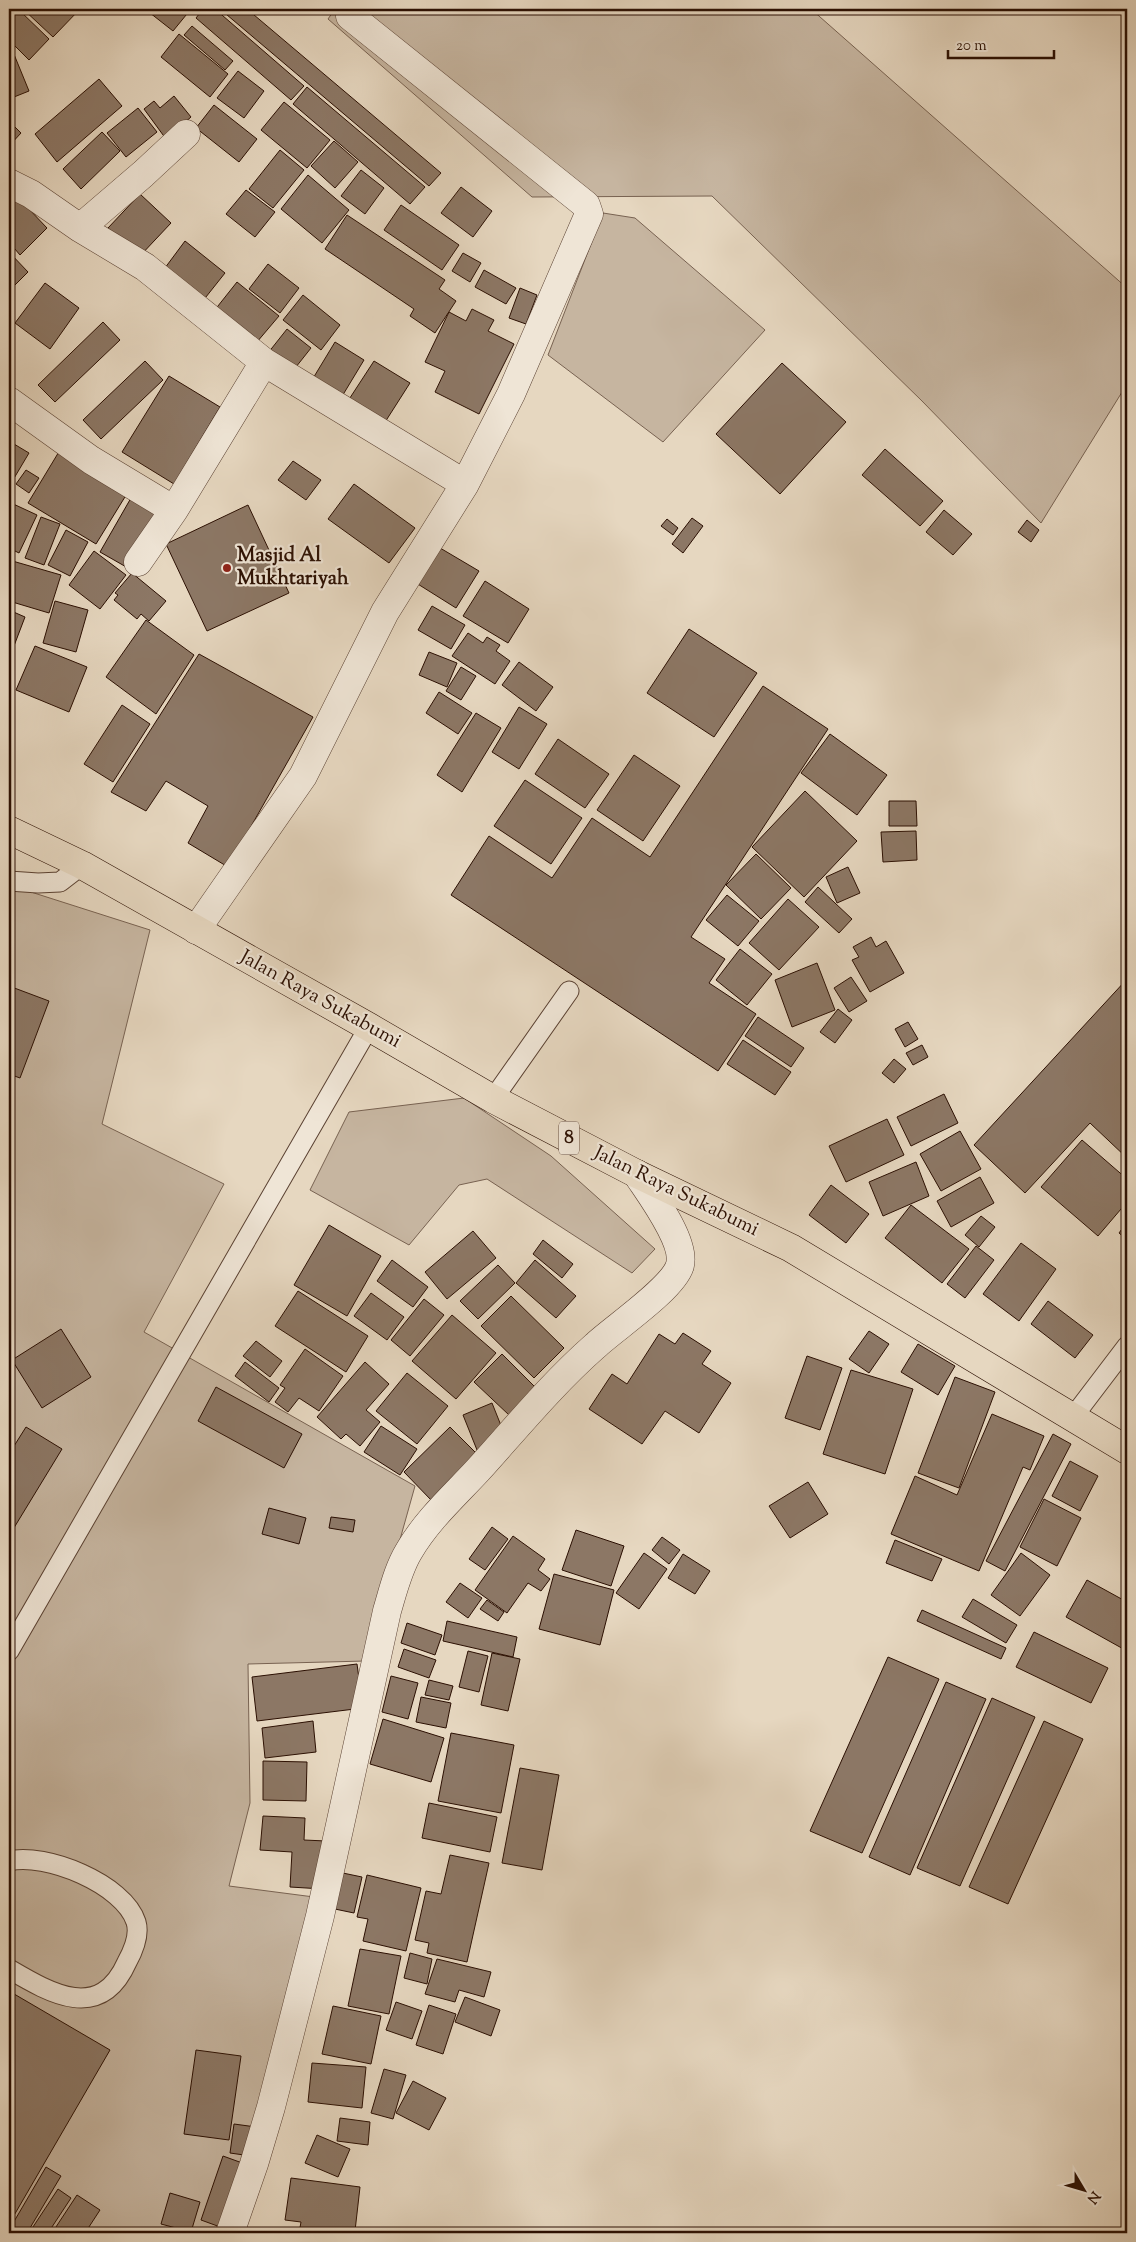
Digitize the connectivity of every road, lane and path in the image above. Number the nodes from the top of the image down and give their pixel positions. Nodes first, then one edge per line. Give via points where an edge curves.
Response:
1 (350, 16) dead end
2 (186, 134) dead end
3 (9, 183) edge
4 (80, 228) junction
5 (264, 362) junction
6 (9, 401) edge
7 (465, 484) junction
8 (174, 510) junction
9 (138, 562) dead end
10 (9, 830) edge
11 (82, 865) junction
12 (9, 881) edge
13 (196, 930) junction
14 (569, 991) dead end
15 (370, 1027) junction
16 (493, 1099) junction
17 (637, 1174) junction
18 (1127, 1346) edge
19 (1073, 1417) junction
20 (1127, 1450) edge
21 (9, 1651) edge
22 (9, 1861) edge
23 (9, 1968) edge
24 (230, 2233) edge

1 - 7 street via 588,209 589,214 511,394
2 - 4 street
3 - 4 street
4 - 5 street via 145,267
5 - 7 street
5 - 8 street
6 - 8 street via 91,460
7 - 13 street via 385,612 303,776
8 - 9 street
10 - 11 highway, Jalan Raya Sukabumi / 8
11 - 12 lane via 60,882
11 - 13 highway, Jalan Raya Sukabumi / 8
13 - 15 highway, Jalan Raya Sukabumi / 8
14 - 16 lane
15 - 16 highway, Jalan Raya Sukabumi / 8
15 - 21 lane
16 - 17 highway, Jalan Raya Sukabumi / 8
17 - 19 highway, Jalan Raya Sukabumi / 8 via 791,1248
17 - 24 street via 666,1219 677,1243 680,1265 667,1286 595,1345 530,1409 420,1533 400,1570 387,1611 320,1916 268,2116
18 - 19 lane
19 - 20 highway, Jalan Raya Sukabumi / 8
22 - 23 lane via 36,1859 91,1879 115,1893 136,1923 135,1945 125,1968 104,1993 77,1999 65,1997

